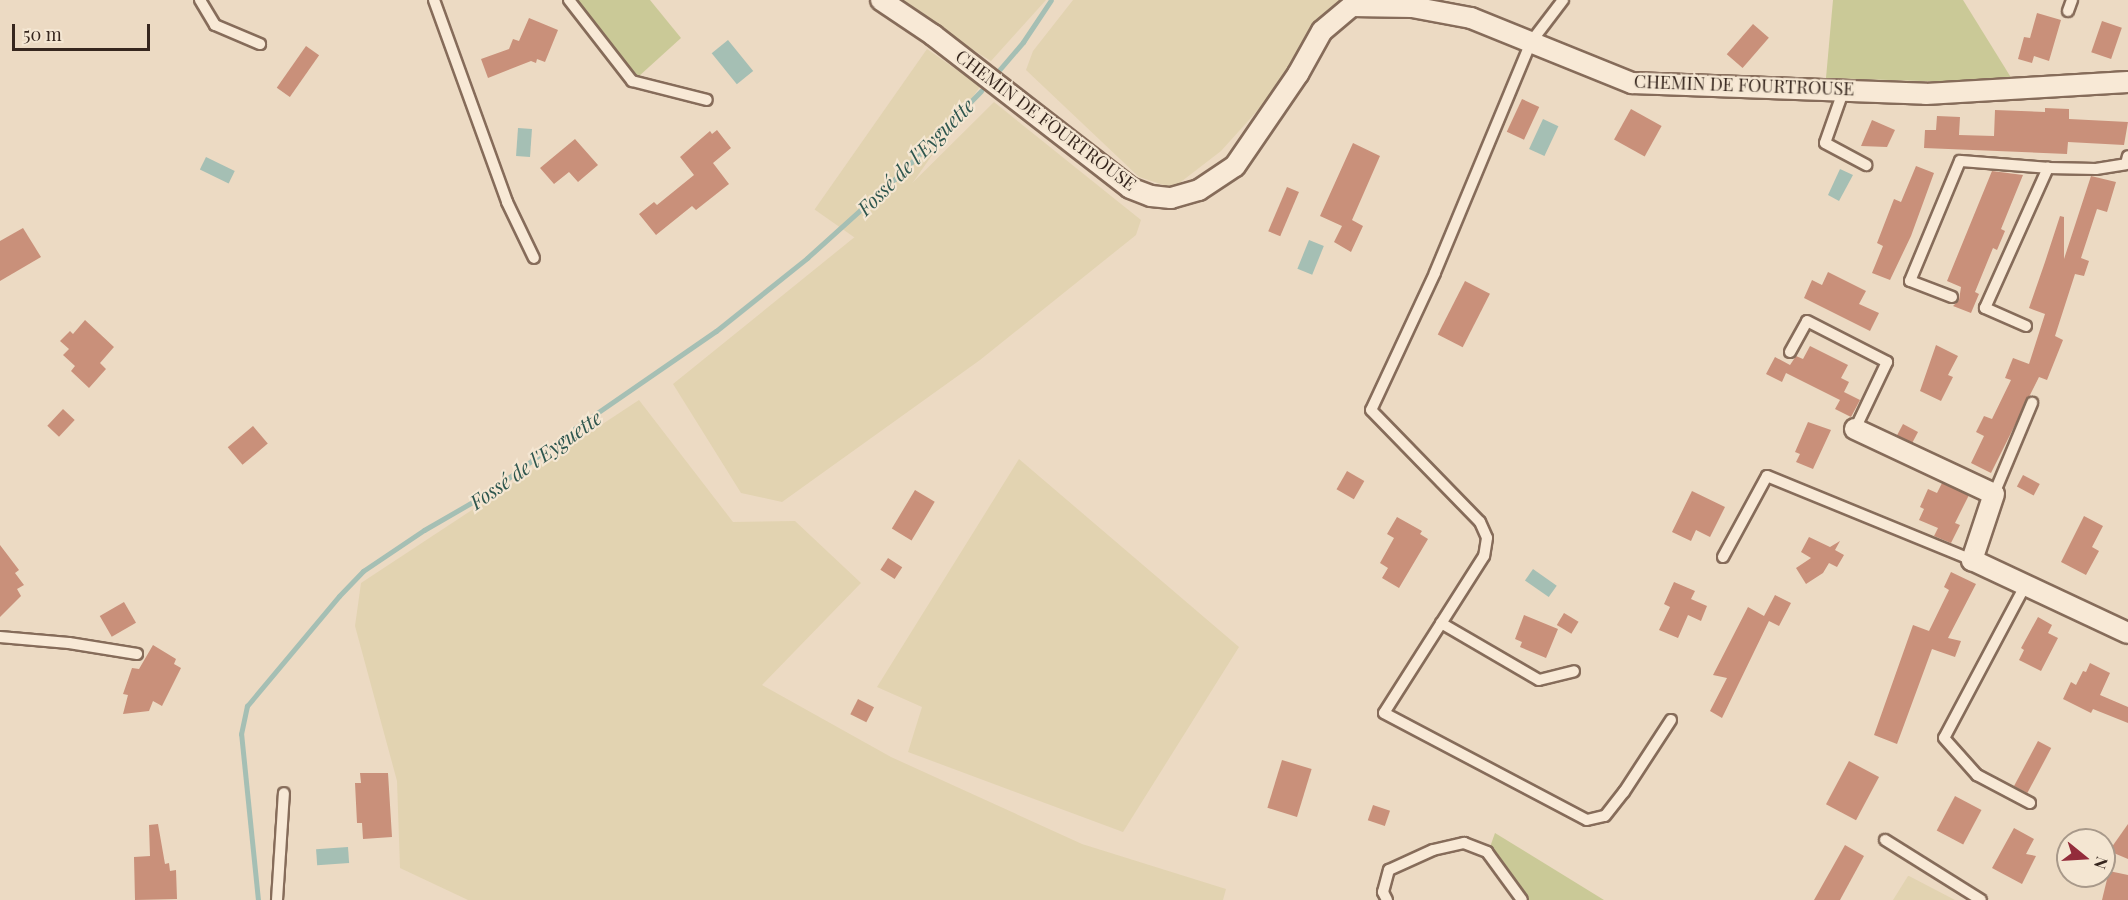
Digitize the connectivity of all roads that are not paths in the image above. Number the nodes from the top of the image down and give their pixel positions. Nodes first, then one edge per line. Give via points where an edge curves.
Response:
1 (200, 0) edge
2 (434, 0) edge
3 (569, 0) edge
4 (881, 0) edge
5 (1563, 0) edge
6 (1531, 42) junction
7 (260, 44) dead end
8 (2128, 82) edge
9 (1844, 89) junction
10 (707, 100) dead end
11 (2128, 156) edge
12 (1866, 165) dead end
13 (2048, 168) junction
14 (534, 258) dead end
15 (1952, 297) dead end
16 (2026, 326) dead end
17 (1790, 352) dead end
18 (2032, 403) dead end
19 (1855, 429) joint
20 (1994, 494) junction
21 (1723, 557) dead end
22 (1972, 560) junction
23 (2026, 584) junction
24 (1441, 623) junction
25 (2128, 633) edge
26 (0, 637) edge
27 (137, 654) dead end
28 (1574, 671) dead end
29 (1671, 720) dead end
30 (284, 793) dead end
31 (2030, 803) dead end
32 (1885, 840) dead end
33 (277, 900) edge
34 (1387, 900) edge
35 (1522, 900) edge
36 (1981, 900) edge

1 - 7 lane via 215,25
2 - 14 lane via 507,202
3 - 10 lane via 632,81
4 - 6 street, CHEMIN DE FOURTROUSE via 933,35 1130,188 1172,198 1199,190 1235,166 1322,32 1352,6 1412,7 1471,18
5 - 6 lane
6 - 9 street, CHEMIN DE FOURTROUSE via 1632,83
6 - 24 lane via 1435,273 1371,410 1480,522 1487,538 1484,556
8 - 9 street, CHEMIN DE FOURTROUSE via 1926,94
9 - 12 lane via 1826,142
11 - 13 lane via 2126,164 2096,169
13 - 15 lane via 1960,161 1910,281
13 - 16 lane via 1985,308
17 - 19 lane via 1808,321 1887,362
18 - 20 lane
19 - 20 street
20 - 22 street
21 - 22 lane via 1767,476
22 - 23 street
23 - 25 street
23 - 31 lane via 1944,738 1977,775
24 - 28 lane via 1539,680
24 - 29 lane via 1384,713 1587,820 1605,816
26 - 27 lane
30 - 33 lane
32 - 36 lane
34 - 35 lane via 1383,892 1389,870 1433,850 1464,843 1487,852

